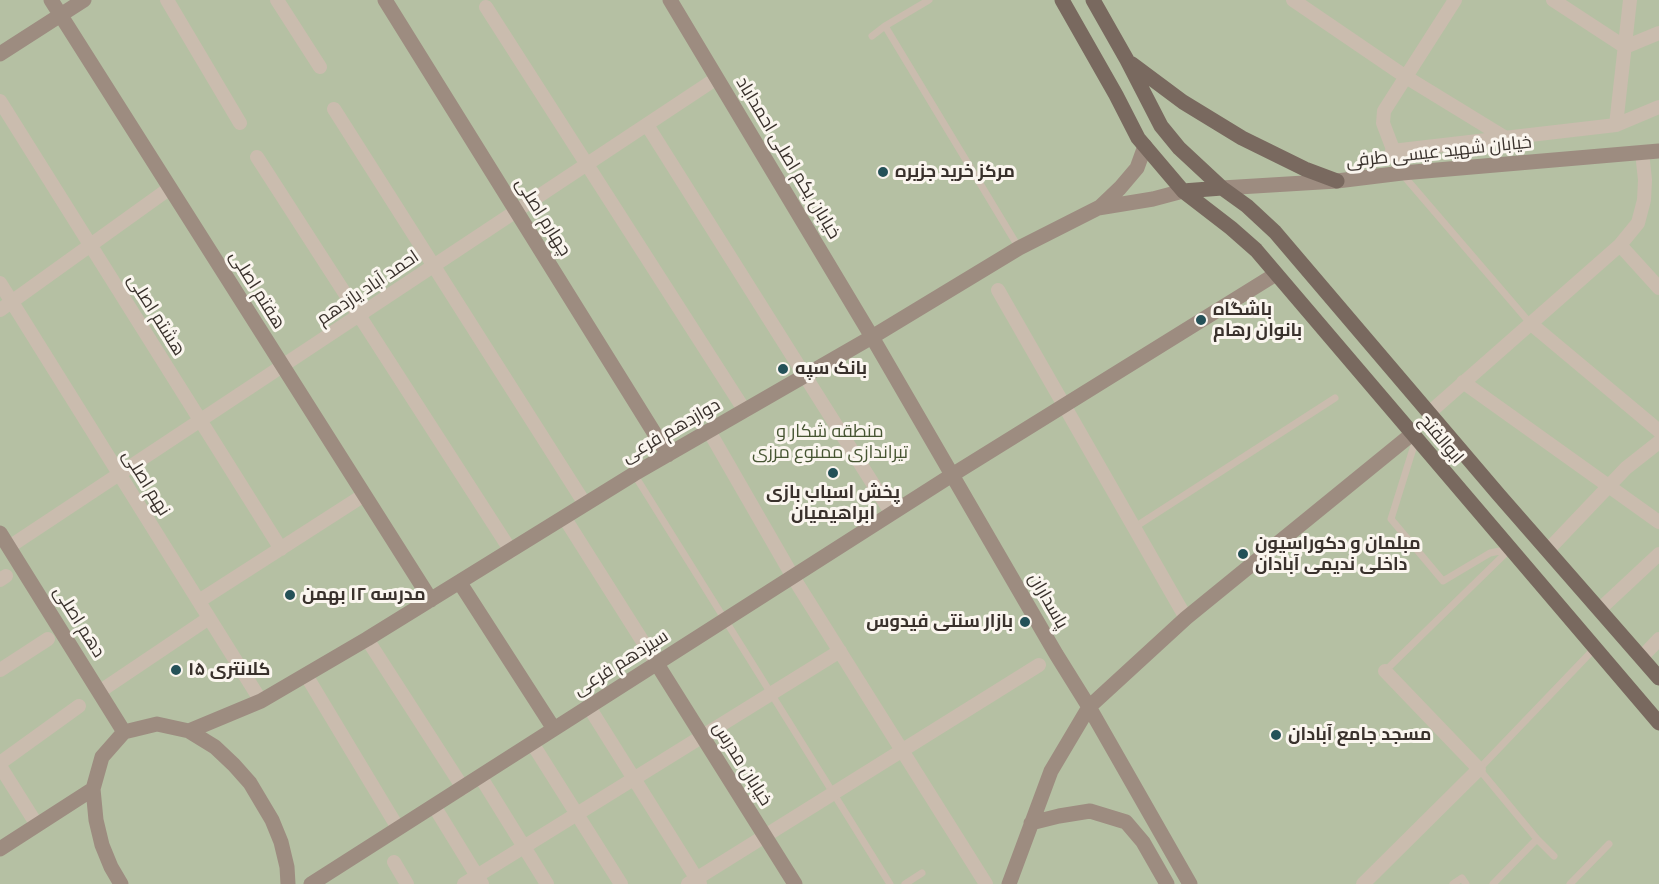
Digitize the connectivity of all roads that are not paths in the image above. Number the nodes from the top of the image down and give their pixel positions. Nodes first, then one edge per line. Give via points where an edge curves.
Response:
1 (51, 0) edge
2 (84, 0) edge
3 (167, 0) edge
4 (277, 0) edge
5 (385, 0) edge
6 (670, 0) edge
7 (929, 0) edge
8 (1062, 0) edge
9 (1093, 0) edge
10 (1293, 0) edge
11 (1455, 0) edge
12 (1553, 0) edge
13 (1630, 0) edge
14 (486, 8) dead end
15 (61, 15) junction
16 (885, 26) junction
17 (1659, 33) edge
18 (872, 36) dead end
19 (1625, 46) junction
20 (0, 54) edge
21 (1127, 60) junction
22 (320, 66) dead end
23 (1406, 77) junction
24 (717, 78) junction
25 (0, 101) edge
26 (1659, 107) edge
27 (334, 109) dead end
28 (240, 123) dead end
29 (647, 125) junction
30 (1616, 125) junction
31 (1504, 137) junction
32 (1145, 146) junction
33 (1392, 151) junction
34 (1659, 151) edge
35 (1642, 152) junction
36 (257, 157) dead end
37 (586, 165) junction
38 (1402, 173) junction
39 (1337, 181) junction
40 (170, 188) junction
41 (1222, 188) junction
42 (1183, 191) junction
43 (1098, 208) junction
44 (516, 211) junction
45 (90, 245) junction
46 (1620, 245) junction
47 (1019, 248) junction
48 (434, 266) junction
49 (1276, 274) junction
50 (0, 283) edge
51 (1659, 288) edge
52 (998, 290) dead end
53 (12, 302) junction
54 (0, 310) edge
55 (359, 315) junction
56 (1530, 323) junction
57 (872, 337) junction
58 (283, 366) junction
59 (806, 375) junction
60 (1463, 382) junction
61 (1335, 398) dead end
62 (1065, 405) junction
63 (745, 411) junction
64 (1429, 413) junction
65 (200, 420) junction
66 (709, 431) junction
67 (1659, 431) edge
68 (1414, 436) junction
69 (1659, 442) edge
70 (668, 455) junction
71 (119, 474) junction
72 (634, 474) junction
73 (952, 476) junction
74 (1608, 487) junction
75 (364, 495) junction
76 (1499, 495) junction
77 (585, 504) junction
78 (1479, 513) junction
79 (892, 514) junction
80 (564, 517) junction
81 (1659, 522) edge
82 (1134, 527) junction
83 (0, 532) edge
84 (9, 547) junction
85 (281, 549) junction
86 (1510, 549) junction
87 (511, 551) junction
88 (1547, 551) junction
89 (1659, 554) edge
90 (793, 577) junction
91 (460, 583) junction
92 (431, 600) junction
93 (199, 602) junction
94 (1599, 610) junction
95 (209, 618) junction
96 (1186, 618) junction
97 (725, 620) junction
98 (48, 639) dead end
99 (367, 639) junction
100 (1659, 639) edge
101 (1595, 648) junction
102 (840, 651) junction
103 (1641, 658) junction
104 (657, 664) junction
105 (1039, 665) dead end
106 (0, 670) edge
107 (1385, 671) joint
108 (306, 675) junction
109 (1659, 678) edge
110 (99, 692) junction
111 (772, 694) junction
112 (261, 702) junction
113 (79, 706) dead end
114 (590, 707) junction
115 (1089, 707) junction
116 (1659, 723) edge
117 (554, 729) junction
118 (189, 731) junction
119 (124, 732) junction
120 (702, 736) junction
121 (532, 743) junction
122 (902, 750) junction
123 (0, 764) edge
124 (1479, 770) junction
125 (480, 776) junction
126 (634, 778) junction
127 (463, 788) junction
128 (93, 789) junction
129 (833, 793) junction
130 (434, 806) junction
131 (577, 814) junction
132 (1032, 823) junction
133 (38, 825) junction
134 (398, 828) junction
135 (765, 836) junction
136 (1537, 839) junction
137 (1609, 844) dead end
138 (524, 847) junction
139 (0, 849) edge
140 (1554, 856) dead end
141 (394, 862) dead end
142 (922, 873) dead end
143 (480, 880) edge
144 (695, 882) edge
145 (1366, 883) edge
146 (121, 884) edge
147 (288, 884) edge
148 (311, 884) edge
149 (407, 884) edge
150 (464, 884) edge
151 (547, 884) edge
152 (621, 884) edge
153 (795, 884) edge
154 (890, 884) edge
155 (905, 884) edge
156 (986, 884) edge
157 (1009, 884) edge
158 (1167, 884) edge
159 (1190, 884) edge
160 (1453, 884) edge
161 (1466, 884) edge
162 (1493, 884) edge
163 (1570, 884) edge

1 - 15 street, هفتم اصلی
2 - 15 street
3 - 28 street
4 - 22 street
5 - 44 street, چهارم اصلی
6 - 24 street, خیابان یکم اصلی احمداباد
7 - 16 lane
8 - 32 main road, ابوالفتح
9 - 21 main road, ابوالفتح
10 - 23 street
11 - 23 street
12 - 19 street
13 - 19 street
14 - 37 street
15 - 20 street
15 - 40 street, هفتم اصلی
16 - 18 lane
16 - 47 lane
17 - 19 street
19 - 30 street
21 - 39 main road via 1183,102 1242,138
21 - 41 main road, ابوالفتح via 1161,126
23 - 31 street
23 - 33 street via 1384,111 1383,123
24 - 29 street, احمد آباد یازدهم
24 - 57 street, خیابان یکم اصلی احمداباد
25 - 45 street, هشتم اصلی
26 - 30 street
27 - 48 street
29 - 37 street, احمد آباد یازدهم
29 - 59 street
30 - 31 street
31 - 33 street
32 - 42 main road, ابوالفتح
32 - 43 street via 1137,168
33 - 38 street
34 - 35 street, خیابان شهید عیسی طرفی
35 - 38 street, خیابان شهید عیسی طرفی
35 - 46 street via 1644,200 1638,223
36 - 55 street
37 - 44 street, احمد آباد یازدهم
37 - 63 street
38 - 39 street, خیابان شهید عیسی طرفی
38 - 56 lane
39 - 41 street, خیابان شهید عیسی طرفی
40 - 45 street
40 - 58 street, هفتم اصلی
41 - 42 main road
41 - 64 main road, ابوالفتح via 1275,232
42 - 43 street, دوازدهم فرعی
42 - 49 main road, ابوالفتح via 1256,250
43 - 47 street, دوازدهم فرعی
44 - 48 street, احمد آباد یازدهم
44 - 70 street, چهارم اصلی
45 - 53 street
45 - 65 street, هشتم اصلی
46 - 51 street
46 - 56 street
47 - 57 street, دوازدهم فرعی
48 - 55 street, احمد آباد یازدهم
48 - 77 street
49 - 62 street, سیزدهم فرعی
49 - 68 main road, ابوالفتح
50 - 53 street, نهم اصلی
52 - 62 street
53 - 54 street
53 - 71 street, نهم اصلی
55 - 58 street, احمد آباد یازدهم
55 - 87 street
56 - 60 street
56 - 67 street
57 - 59 street, دوازدهم فرعی
57 - 73 street, پاسداران
58 - 65 street, احمد آباد یازدهم
58 - 75 street, هفتم اصلی
59 - 63 street, دوازدهم فرعی
59 - 79 street
60 - 64 street
60 - 74 street
61 - 82 lane
62 - 73 street, سیزدهم فرعی
62 - 82 street
63 - 66 street, دوازدهم فرعی
64 - 76 main road, ابوالفتح
65 - 71 street, احمد آباد یازدهم
65 - 85 street, هشتم اصلی
66 - 70 street, دوازدهم فرعی
66 - 90 street
68 - 78 main road, ابوالفتح
68 - 86 lane via 1391,519 1443,581 1490,553
68 - 96 street
69 - 74 street
70 - 72 street, دوازدهم فرعی
71 - 84 street, احمد آباد یازدهم
71 - 93 street, نهم اصلی
72 - 77 street, دوازدهم فرعی
72 - 97 lane
73 - 79 street, سیزدهم فرعی
73 - 115 street, پاسداران
74 - 81 street
74 - 88 street
75 - 85 street
75 - 92 street, هفتم اصلی
76 - 78 main road
76 - 88 main road, ابوالفتح
77 - 80 street, دوازدهم فرعی
78 - 86 main road, ابوالفتح
79 - 90 street, سیزدهم فرعی
80 - 87 street, دوازدهم فرعی
80 - 104 street
82 - 96 street
83 - 84 street, دهم اصلی
84 - 110 street, دهم اصلی
85 - 93 street
86 - 101 main road, ابوالفتح
86 - 107 lane
87 - 91 street, دوازدهم فرعی
88 - 94 main road, ابوالفتح
89 - 94 street
90 - 97 street, سیزدهم فرعی
90 - 102 street
91 - 92 street, دوازدهم فرعی
91 - 117 street
92 - 99 street, دوازدهم فرعی
93 - 95 street, نهم اصلی
94 - 103 main road, ابوالفتح
95 - 110 street
95 - 112 street, نهم اصلی
96 - 115 street
97 - 104 street, سیزدهم فرعی
97 - 111 lane
98 - 106 street
99 - 108 street, دوازدهم فرعی
99 - 127 street
100 - 103 street
101 - 116 main road, ابوالفتح
101 - 124 lane
102 - 111 street
102 - 122 street
103 - 109 main road, ابوالفتح
104 - 114 street, سیزدهم فرعی
104 - 120 street, خیابان مدرس
105 - 122 street
107 - 124 street
108 - 112 street, دوازدهم فرعی
108 - 134 street
110 - 119 street, دهم اصلی
111 - 120 street
111 - 129 lane
112 - 118 street, دوازدهم فرعی
113 - 123 street
114 - 117 street, سیزدهم فرعی
114 - 126 street
115 - 132 street via 1051,771
115 - 159 street, پاسداران
117 - 121 street, سیزدهم فرعی
118 - 119 street via 157,724
118 - 147 street via 215,747 250,783 281,842
119 - 128 street via 102,757
120 - 126 street
120 - 135 street, خیابان مدرس
121 - 125 street, سیزدهم فرعی
121 - 131 street
122 - 129 street
122 - 156 street
123 - 133 street
124 - 136 lane
124 - 145 street
125 - 127 street, سیزدهم فرعی
125 - 138 street
126 - 131 street
126 - 144 street
127 - 130 street, سیزدهم فرعی
128 - 133 street
128 - 146 street via 102,845
129 - 135 street
129 - 154 lane
130 - 134 street, سیزدهم فرعی
130 - 143 street
131 - 138 street
131 - 152 street
132 - 157 street
132 - 158 street via 1090,811 1126,822 1143,842
133 - 139 street
134 - 148 street, سیزدهم فرعی
135 - 144 street
135 - 153 street, خیابان مدرس
136 - 140 lane
136 - 162 lane
137 - 163 lane
138 - 143 street
138 - 151 street
141 - 149 street
142 - 155 lane
143 - 150 street
160 - 161 lane via 1462,878

